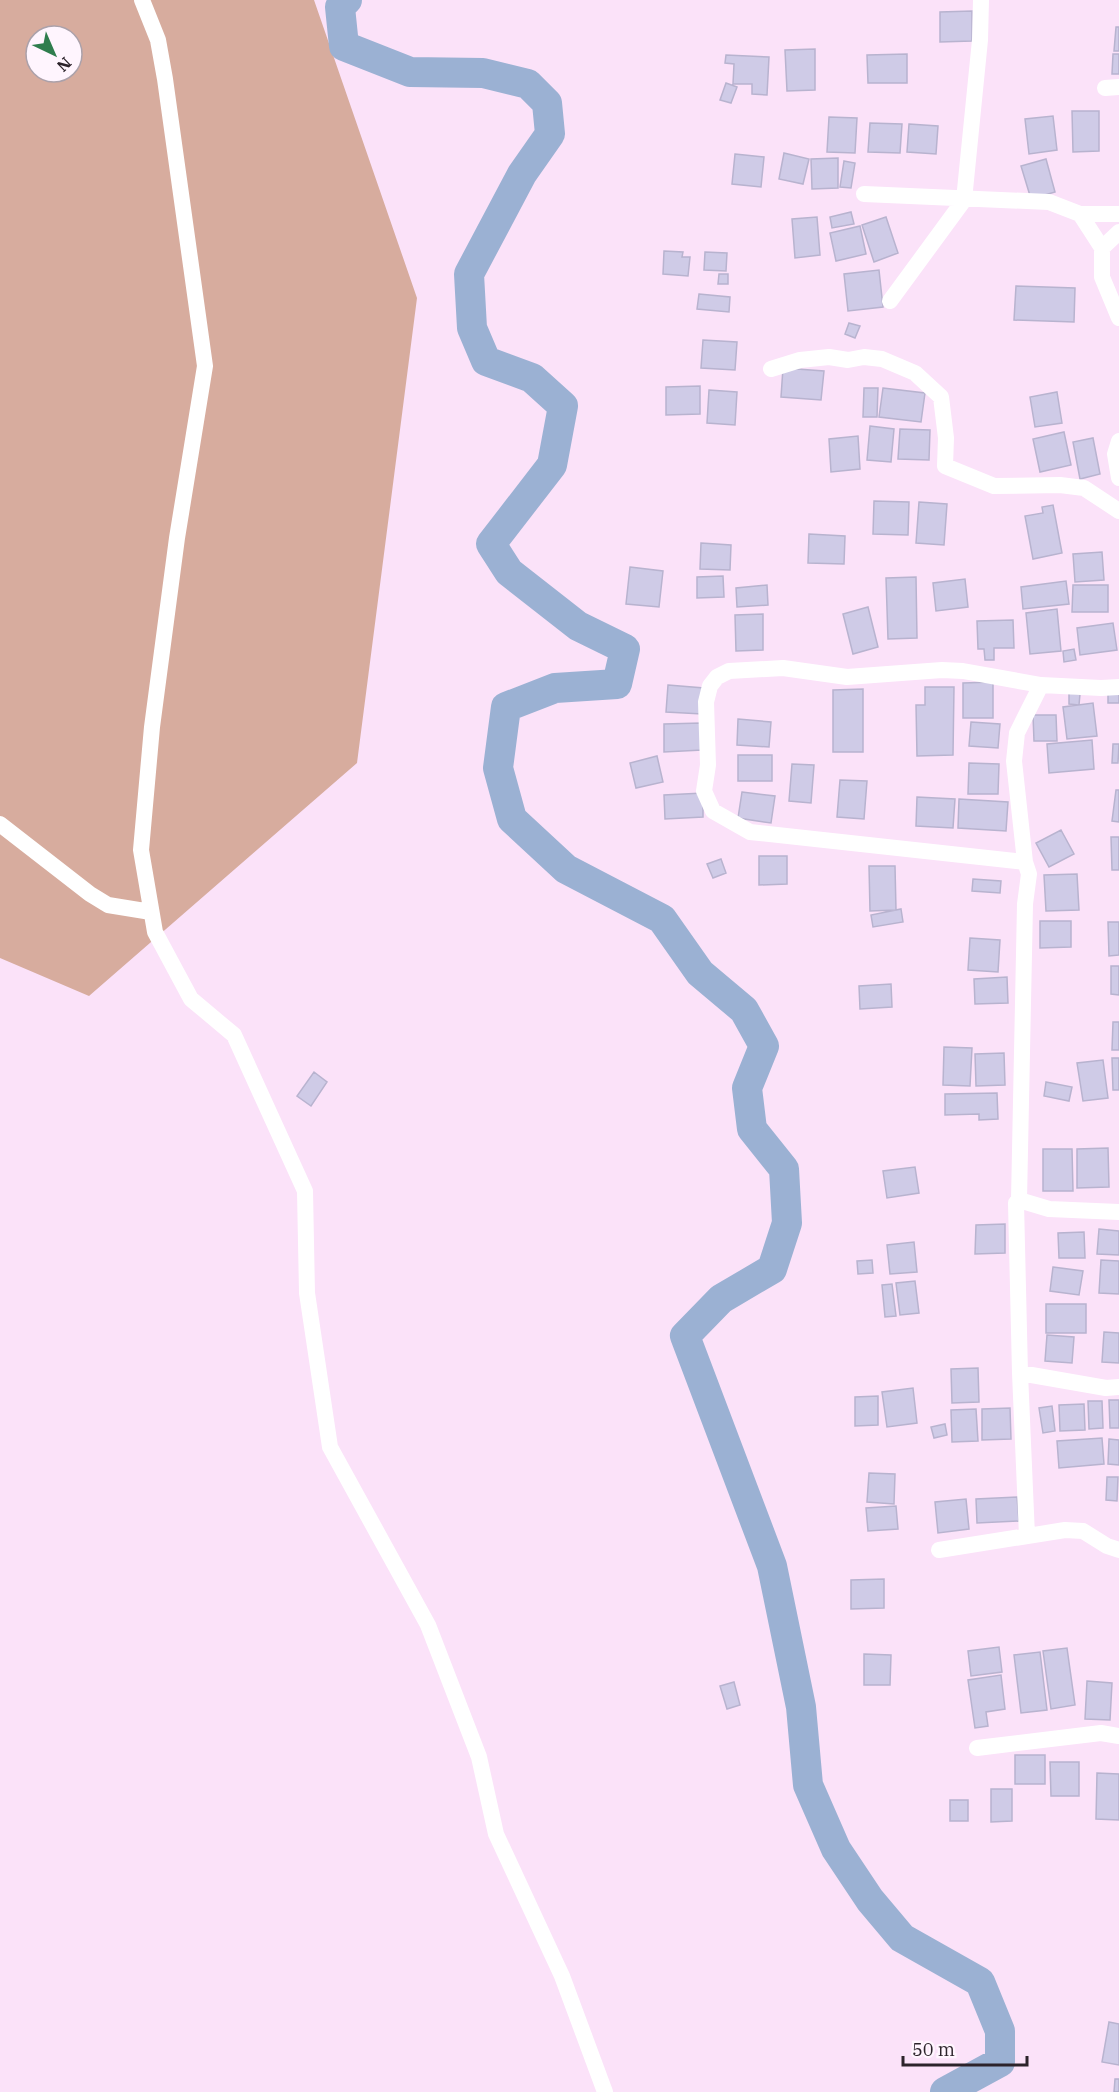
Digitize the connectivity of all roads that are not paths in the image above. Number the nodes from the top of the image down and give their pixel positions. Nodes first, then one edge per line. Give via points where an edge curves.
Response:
1 (142, 0) edge
2 (981, 0) edge
3 (864, 194) dead end
4 (964, 200) junction
5 (1080, 214) junction
6 (1119, 214) edge
7 (1119, 232) edge
8 (1102, 248) junction
9 (890, 301) dead end
10 (1119, 318) edge
11 (771, 369) dead end
12 (1119, 441) edge
13 (1119, 478) edge
14 (1119, 511) edge
15 (1041, 685) junction
16 (1119, 687) edge
17 (0, 824) edge
18 (1025, 861) junction
19 (152, 912) junction
20 (1019, 1200) junction
21 (1119, 1212) edge
22 (1020, 1373) junction
23 (1119, 1387) edge
24 (1027, 1536) junction
25 (939, 1550) dead end
26 (1119, 1550) edge
27 (1119, 1736) edge
28 (977, 1748) dead end
29 (604, 2092) edge

1 - 19 street via 158,40 165,80 205,366 152,727 141,850
2 - 4 street
3 - 4 street
4 - 5 street via 1049,202
4 - 9 street
5 - 6 street
5 - 8 street
7 - 8 street
8 - 10 street via 1102,277
11 - 14 street via 829,357 882,359 915,373 940,397 946,438 945,466 994,486 1084,488
12 - 13 street via 1115,454
15 - 16 street
15 - 18 street via 1017,733 1014,761
15 - 18 street via 963,671 847,677 783,668 729,671 710,686 706,702 708,765 704,791 713,811 750,832
17 - 19 street via 108,905
18 - 20 street via 1029,874 1025,904
19 - 29 street via 155,932 191,999 234,1035 305,1191 307,1293 330,1447 428,1625 479,1757 496,1834 562,1976
20 - 21 street via 1049,1209
20 - 22 street via 1016,1203
22 - 23 street
22 - 24 street
24 - 25 street
24 - 26 street via 1083,1531
27 - 28 street via 1101,1733

